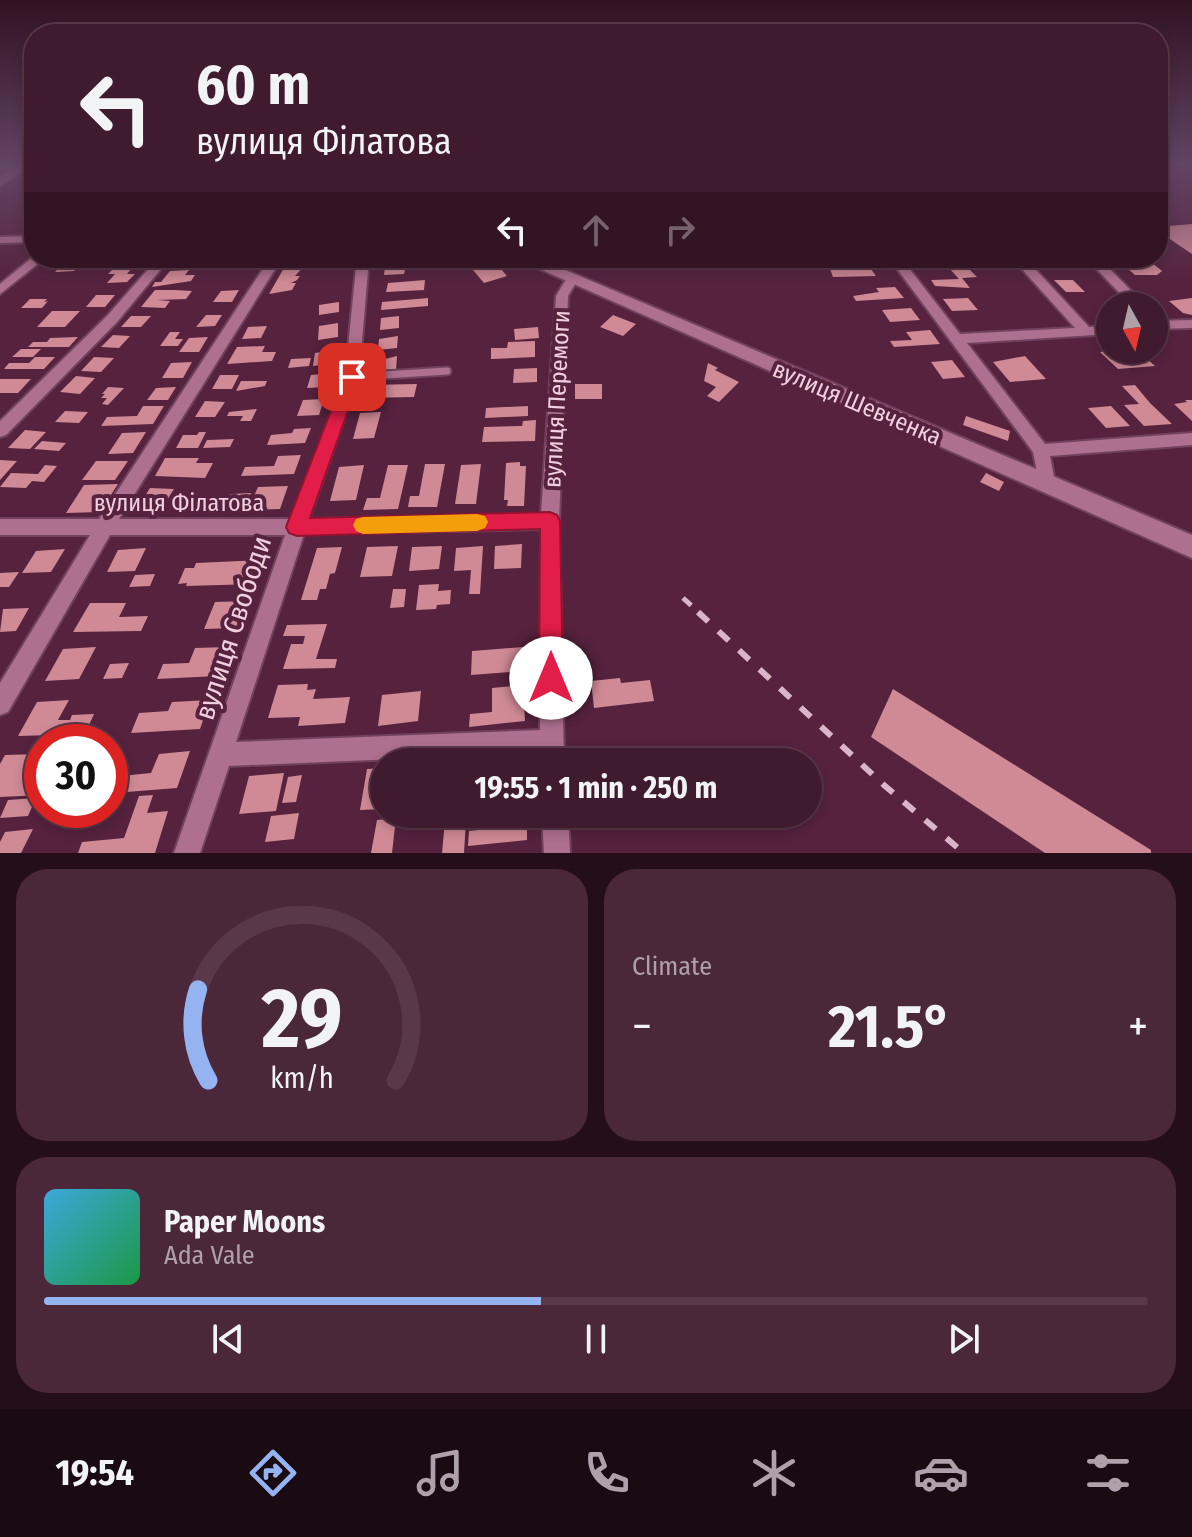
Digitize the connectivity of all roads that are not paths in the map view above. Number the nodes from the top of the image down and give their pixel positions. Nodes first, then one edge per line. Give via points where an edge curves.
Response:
1 (24, 239) edge
2 (0, 240) edge
3 (27, 268) edge
4 (155, 268) edge
5 (270, 268) edge
6 (362, 268) edge
7 (546, 268) edge
8 (903, 268) edge
9 (1027, 268) edge
10 (1102, 268) edge
11 (572, 279) junction
12 (0, 290) edge
13 (1125, 292) edge
14 (1168, 324) edge
15 (1192, 324) edge
16 (1085, 331) junction
17 (1096, 331) edge
18 (957, 339) junction
19 (447, 371) dead end
20 (352, 377) junction
21 (0, 431) edge
22 (1192, 439) edge
23 (1041, 451) junction
24 (1046, 482) junction
25 (550, 521) junction
26 (105, 526) junction
27 (0, 527) edge
28 (297, 527) junction
29 (1192, 547) edge
30 (0, 704) edge
31 (552, 748) edge
32 (370, 753) edge
33 (221, 754) junction
34 (556, 828) edge
35 (187, 853) edge
36 (557, 853) edge

1 - 2 street
3 - 12 street
4 - 21 street
5 - 26 street
6 - 20 street, вулиця Свободи
7 - 11 main road, вулиця Шевченка
8 - 18 street
9 - 16 street
10 - 13 street
11 - 24 main road, вулиця Шевченка
11 - 25 street, вулиця Перемоги via 562,296
14 - 15 street
16 - 17 street
16 - 18 street
18 - 23 street
19 - 20 lane
20 - 28 street, вулиця Свободи
22 - 23 street
23 - 24 street
24 - 29 main road, вулиця Шевченка
25 - 28 street, вулиця Філатова
25 - 31 street, вулиця Перемоги
26 - 27 street, вулиця Філатова
26 - 28 street, вулиця Філатова
26 - 30 street
28 - 33 street, вулиця Свободи
32 - 33 street
33 - 35 street, вулиця Свободи
34 - 36 street

